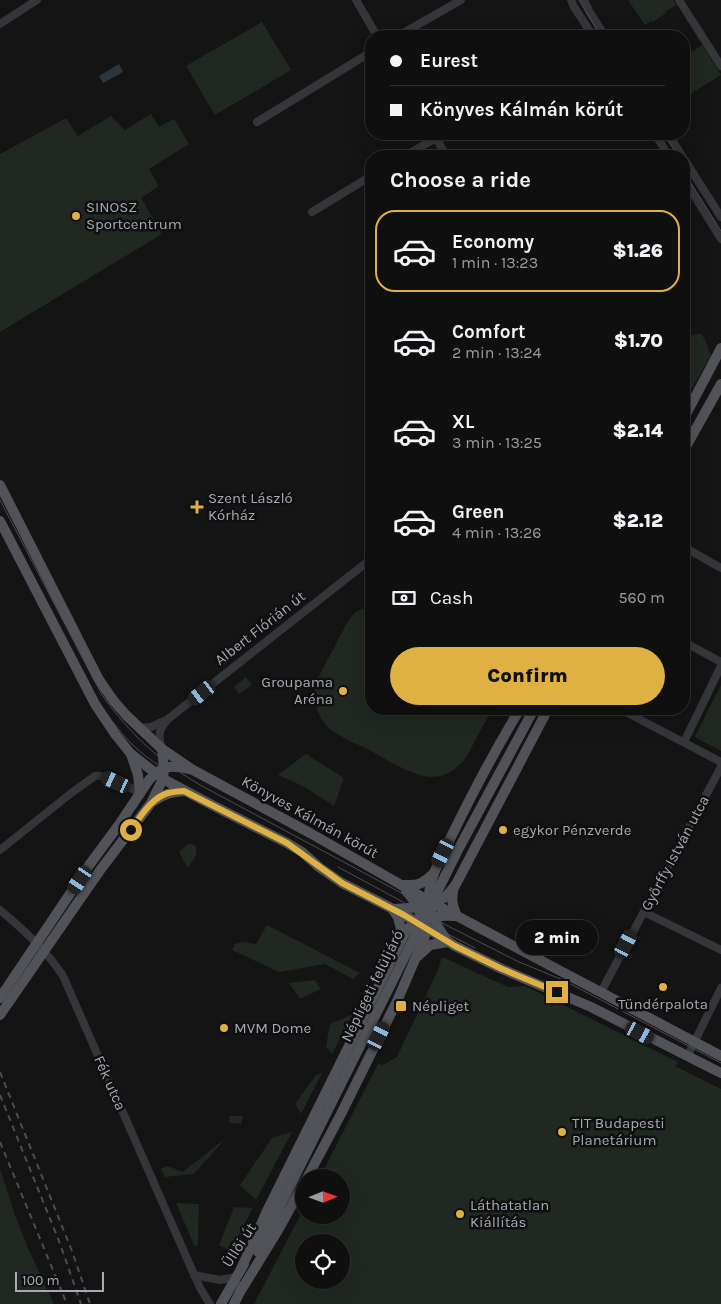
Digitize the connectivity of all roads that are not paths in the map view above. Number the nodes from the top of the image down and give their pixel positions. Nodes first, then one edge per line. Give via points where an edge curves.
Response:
1 (37, 0) edge
2 (356, 0) edge
3 (461, 0) edge
4 (571, 0) edge
5 (584, 0) edge
6 (680, 0) edge
7 (0, 24) edge
8 (374, 30) edge
9 (408, 30) edge
10 (589, 30) edge
11 (601, 30) edge
12 (365, 56) edge
13 (721, 66) edge
14 (257, 122) dead end
15 (429, 140) edge
16 (414, 150) edge
17 (690, 169) edge
18 (365, 180) edge
19 (690, 189) edge
20 (312, 212) dead end
21 (721, 217) edge
22 (721, 239) edge
23 (721, 348) edge
24 (721, 384) edge
25 (690, 407) edge
26 (690, 439) edge
27 (0, 485) edge
28 (0, 520) edge
29 (690, 550) edge
30 (365, 564) edge
31 (721, 568) edge
32 (690, 645) edge
33 (721, 662) edge
34 (721, 666) edge
35 (517, 715) edge
36 (531, 715) edge
37 (545, 715) edge
38 (632, 715) edge
39 (168, 719) junction
40 (139, 728) junction
41 (684, 742) junction
42 (162, 749) junction
43 (132, 754) junction
44 (721, 762) edge
45 (721, 767) edge
46 (164, 768) junction
47 (193, 770) junction
48 (159, 776) junction
49 (184, 791) junction
50 (140, 793) junction
51 (151, 803) junction
52 (460, 819) junction
53 (483, 831) junction
54 (0, 850) edge
55 (433, 874) junction
56 (400, 885) junction
57 (455, 886) junction
58 (430, 902) junction
59 (417, 906) junction
60 (393, 909) junction
61 (0, 910) edge
62 (644, 912) junction
63 (457, 916) junction
64 (433, 918) junction
65 (421, 923) junction
66 (403, 937) junction
67 (448, 942) junction
68 (721, 950) edge
69 (416, 958) junction
70 (388, 966) junction
71 (408, 977) junction
72 (378, 986) junction
73 (721, 988) edge
74 (601, 992) junction
75 (0, 998) edge
76 (398, 999) junction
77 (0, 1014) edge
78 (694, 1041) junction
79 (687, 1056) junction
80 (721, 1056) edge
81 (721, 1073) edge
82 (312, 1169) edge
83 (295, 1199) edge
84 (270, 1226) junction
85 (239, 1273) junction
86 (194, 1275) junction
87 (200, 1288) junction
88 (240, 1292) junction
89 (210, 1304) edge
90 (220, 1304) edge
91 (234, 1304) edge

1 - 7 street
2 - 8 street
3 - 9 street
4 - 10 street
5 - 11 street
6 - 13 street
12 - 14 street
15 - 16 street
17 - 21 street
18 - 20 street
19 - 22 street
23 - 25 main road
24 - 26 main road
27 - 40 main road, Könyves Kálmán körút via 98,678
28 - 43 main road via 95,704
29 - 31 street
30 - 39 street, Albert Flórián út
32 - 33 street
34 - 41 street
35 - 52 main road
36 - 84 main road, Népligeti felüljáró, bridge via 458,850
37 - 53 main road
38 - 41 street
39 - 40 street, Albert Flórián út via 151,727
39 - 42 street via 159,735
40 - 42 main road, Könyves Kálmán körút
41 - 44 street
42 - 46 main road
42 - 47 main road, Könyves Kálmán körút
43 - 48 main road
43 - 50 main road
45 - 62 street, Győrffy István utca
46 - 47 main road
46 - 48 main road
47 - 56 main road, Könyves Kálmán körút
48 - 49 main road
48 - 50 main road
48 - 51 main road
49 - 51 main road via 169,792
49 - 60 main road via 287,843 342,883
50 - 54 street via 103,776 95,776
50 - 75 main road, bridge
51 - 77 main road, bridge via 100,869
52 - 53 main road via 470,814 480,820
52 - 55 main road
53 - 57 main road
55 - 56 main road via 424,883
55 - 57 main road via 442,885
55 - 58 main road
56 - 58 main road, Könyves Kálmán körút
56 - 59 main road
57 - 58 main road via 446,896
57 - 63 main road via 452,906
58 - 59 main road
58 - 63 main road, Könyves Kálmán körút
58 - 64 main road
59 - 60 main road
59 - 65 main road
60 - 65 main road
60 - 66 main road
61 - 86 street, Fék utca via 33,939 63,976
62 - 68 street
62 - 74 street, Győrffy István utca
63 - 64 main road
63 - 74 main road, Könyves Kálmán körút
64 - 65 main road
64 - 67 main road
65 - 66 main road via 409,927
65 - 67 main road
65 - 69 main road via 425,936
66 - 70 main road
67 - 69 main road via 430,945
67 - 79 main road via 591,1007
69 - 71 main road
70 - 71 main road via 399,965
70 - 72 main road
71 - 76 main road
72 - 76 main road via 386,999
72 - 85 main road
73 - 78 street
74 - 78 main road, Könyves Kálmán körút
76 - 82 main road
78 - 79 street
78 - 80 main road, Könyves Kálmán körút
79 - 81 main road
83 - 88 main road
84 - 85 main road, Üllői út
84 - 88 main road, Üllői út
85 - 86 street via 220,1280
85 - 90 main road, Üllői út
86 - 87 street, Fék utca
87 - 89 street, Fék utca
87 - 90 street, Fék utca
88 - 91 main road, Üllői út

